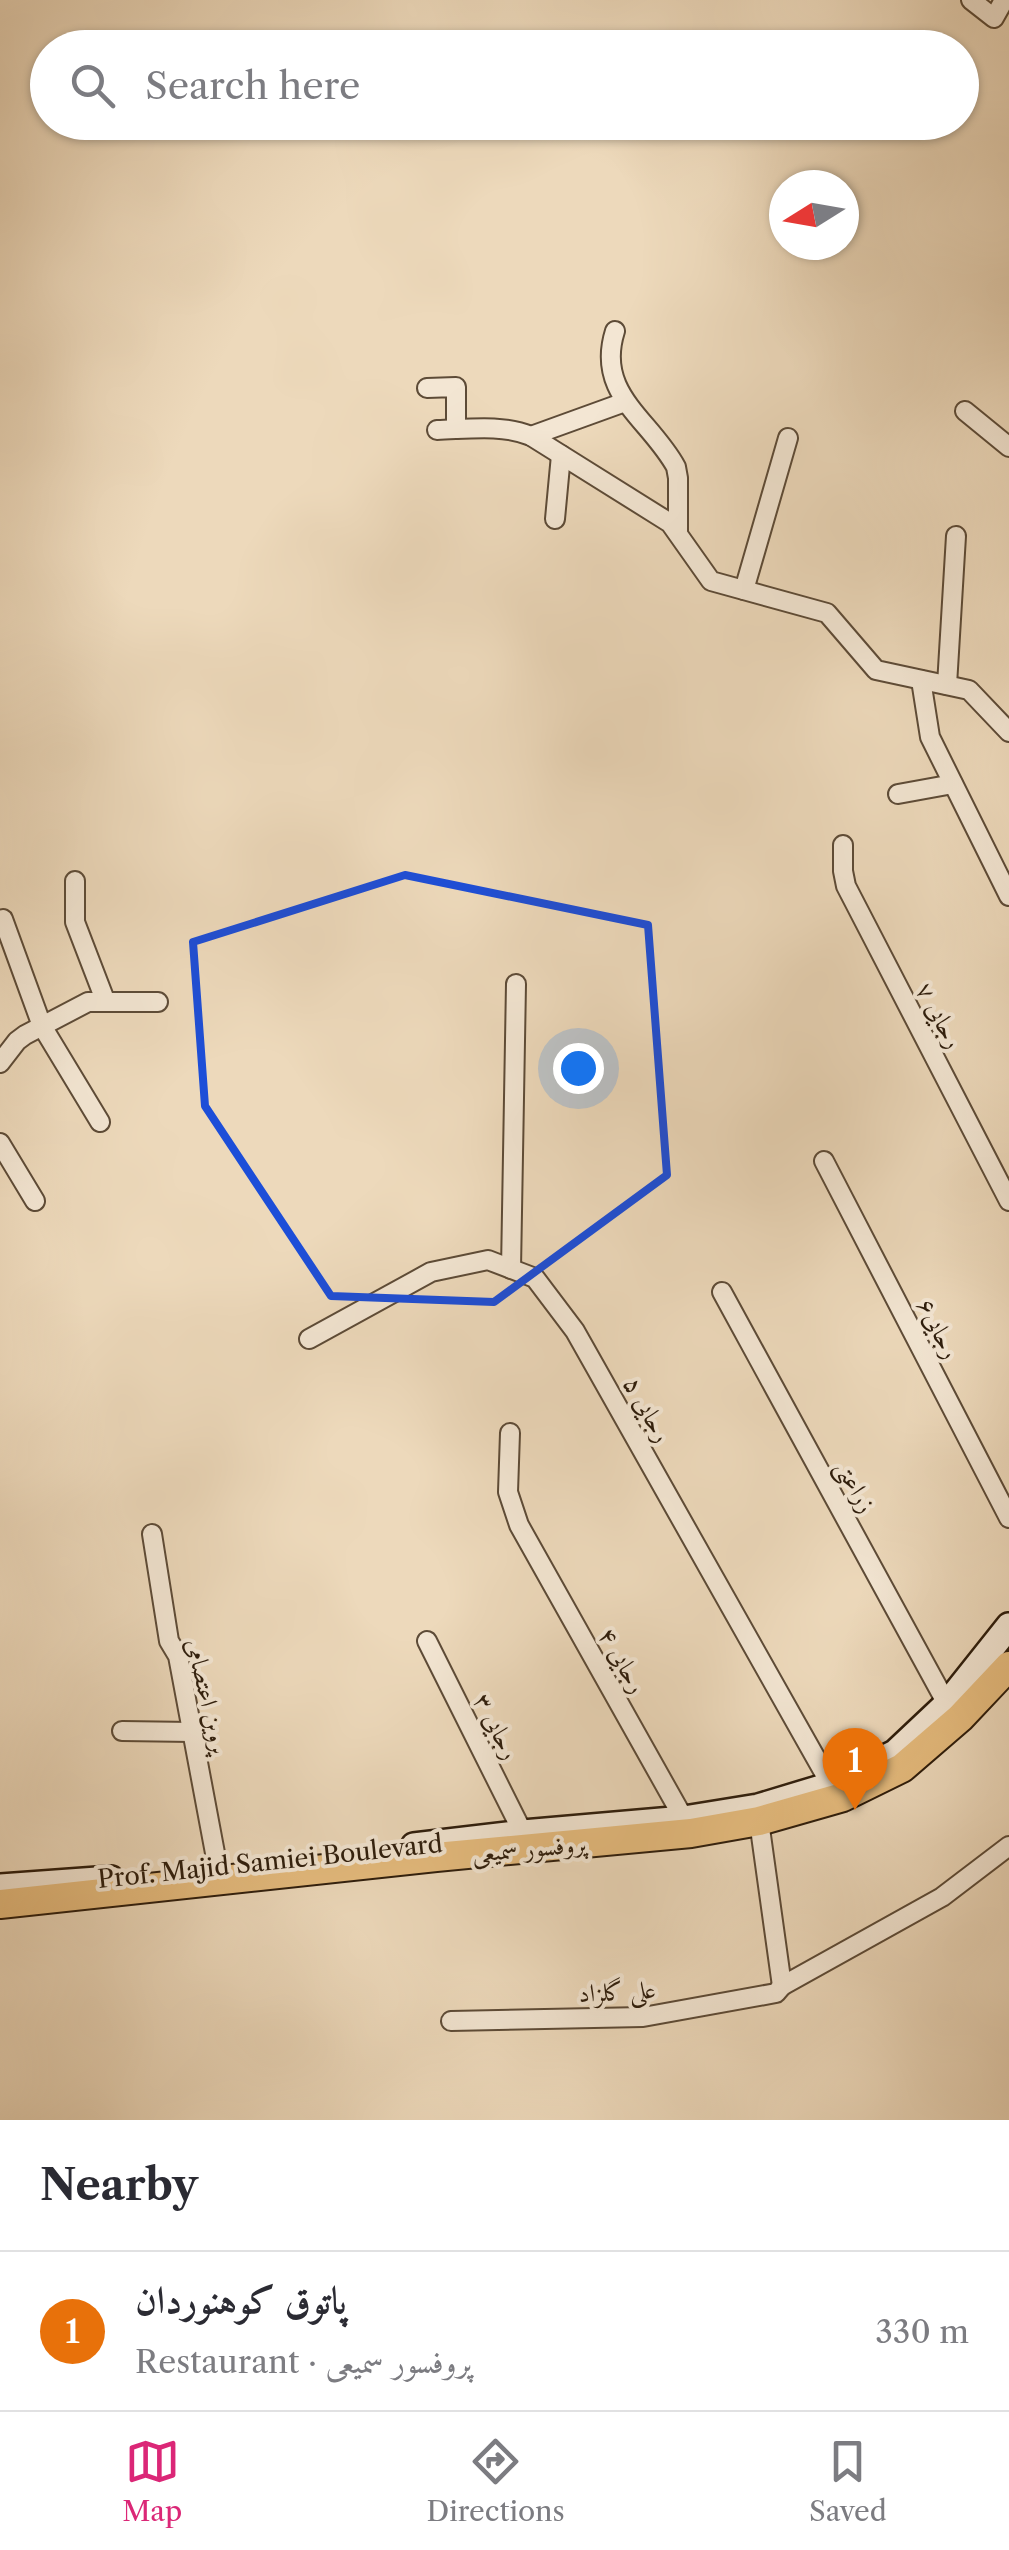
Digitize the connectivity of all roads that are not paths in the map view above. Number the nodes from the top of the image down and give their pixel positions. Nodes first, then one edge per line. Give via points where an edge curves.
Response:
1 (971, 0) edge
2 (1004, 0) edge
3 (994, 18) junction
4 (1009, 32) edge
5 (615, 332) dead end
6 (427, 388) dead end
7 (625, 402) junction
8 (966, 411) dead end
9 (531, 436) junction
10 (788, 438) dead end
11 (1009, 447) edge
12 (562, 455) junction
13 (555, 519) dead end
14 (678, 533) junction
15 (956, 536) dead end
16 (744, 590) junction
17 (922, 680) junction
18 (947, 685) junction
19 (1009, 732) edge
20 (953, 784) junction
21 (898, 794) dead end
22 (844, 845) dead end
23 (75, 881) dead end
24 (1009, 896) edge
25 (0, 920) edge
26 (516, 984) dead end
27 (105, 1000) junction
28 (158, 1002) dead end
29 (42, 1026) junction
30 (0, 1064) edge
31 (100, 1122) dead end
32 (0, 1142) edge
33 (824, 1161) dead end
34 (1009, 1200) edge
35 (35, 1201) dead end
36 (511, 1269) junction
37 (722, 1292) dead end
38 (309, 1339) dead end
39 (510, 1432) dead end
40 (1009, 1518) edge
41 (152, 1534) dead end
42 (1009, 1626) edge
43 (426, 1641) dead end
44 (1009, 1666) edge
45 (947, 1704) junction
46 (122, 1731) dead end
47 (192, 1732) junction
48 (831, 1786) junction
49 (684, 1819) junction
50 (759, 1821) junction
51 (523, 1833) junction
52 (1009, 1846) edge
53 (218, 1869) junction
54 (0, 1887) edge
55 (0, 1904) edge
56 (782, 1986) junction
57 (451, 2020) dead end

1 - 3 street
2 - 3 street
3 - 4 street
5 - 7 street via 609,360
6 - 9 street via 456,387 447,430 510,429
7 - 9 street
7 - 14 street via 676,467
8 - 11 street
9 - 12 street
10 - 16 street
12 - 13 street
12 - 14 street
14 - 16 street via 711,581
15 - 18 street
16 - 17 street via 827,613 876,670
17 - 18 street
17 - 20 street via 930,737
18 - 19 street via 969,690
20 - 21 street
20 - 24 street
22 - 34 street, رجایی ۷ via 846,886
23 - 27 street via 76,922
25 - 29 street
26 - 36 street
27 - 28 street
27 - 29 street
29 - 30 street
29 - 31 street
32 - 35 street
33 - 40 street, رجایی۶
36 - 38 street via 488,1260 431,1272
36 - 48 street, رجایی ۵ via 535,1278 576,1331
37 - 45 street, زراعتی
39 - 49 street, رجایی ۴ via 508,1492 519,1525
41 - 47 street, پروین اعتصامی
42 - 45 main road, Prof. Majid Samiei Boulevard
43 - 51 street, رجایی ۳
44 - 50 main road, پروفسور سمیعی via 902,1768 843,1797
45 - 48 main road, Prof. Majid Samiei Boulevard via 895,1753
46 - 47 street
47 - 53 street, پروین اعتصامی
48 - 49 main road, Prof. Majid Samiei Boulevard
49 - 51 main road, Prof. Majid Samiei Boulevard
50 - 55 main road, پروفسور سمیعی
50 - 56 street
51 - 53 main road, Prof. Majid Samiei Boulevard
52 - 56 street, علی گلزاد via 942,1897
53 - 54 main road, Prof. Majid Samiei Boulevard
56 - 57 street, علی گلزاد via 776,1993 643,2018

